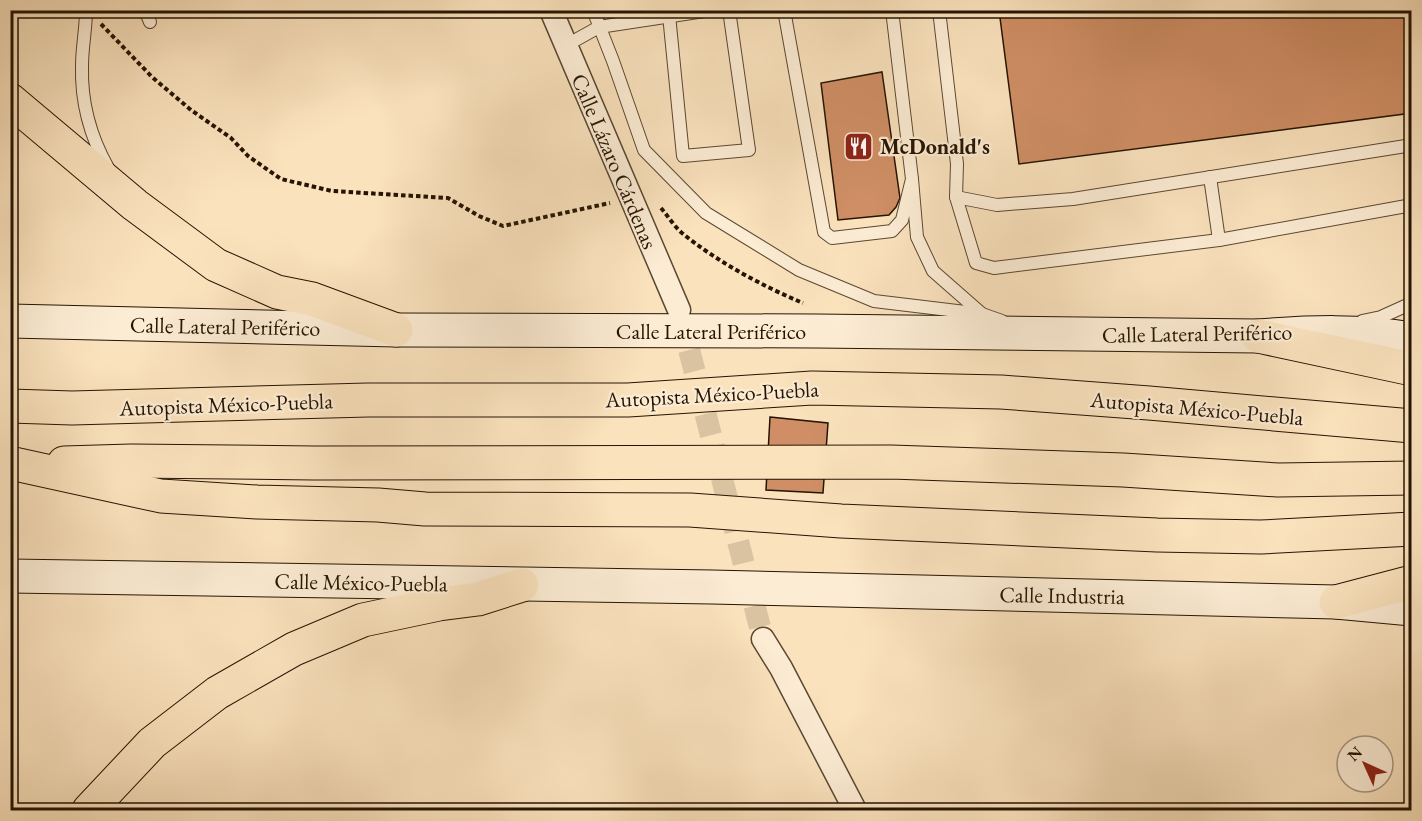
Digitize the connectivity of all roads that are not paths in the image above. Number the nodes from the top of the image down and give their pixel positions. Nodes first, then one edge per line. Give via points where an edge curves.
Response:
1 (551, 10) edge
2 (593, 10) edge
3 (711, 10) edge
4 (729, 10) edge
5 (784, 10) edge
6 (892, 10) edge
7 (939, 10) edge
8 (688, 12) edge
9 (91, 14) edge
10 (669, 15) junction
11 (599, 27) junction
12 (566, 46) junction
13 (10, 100) edge
14 (1412, 145) edge
15 (1210, 177) junction
16 (912, 179) junction
17 (956, 197) junction
18 (135, 205) junction
19 (1412, 205) edge
20 (1219, 240) junction
21 (1412, 303) edge
22 (679, 310) tunnel mouth
23 (982, 314) junction
24 (10, 321) edge
25 (396, 330) junction
26 (1309, 332) junction
27 (1040, 334) junction
28 (1258, 336) junction
29 (1412, 339) edge
30 (1412, 369) edge
31 (10, 406) edge
32 (1412, 426) edge
33 (16, 464) edge
34 (1412, 478) edge
35 (1412, 529) edge
36 (10, 576) edge
37 (1412, 582) edge
38 (522, 585) junction
39 (712, 586) joint
40 (1336, 602) junction
41 (1412, 609) edge
42 (763, 639) tunnel mouth
43 (89, 810) edge
44 (855, 810) edge

1 - 12 street, Calle Lázaro Cárdenas
2 - 11 lane
3 - 8 lane
4 - 10 lane via 749,150 682,156
5 - 16 lane via 824,232 832,238 892,231 902,220
6 - 16 lane
7 - 17 lane via 957,164
8 - 10 lane
9 - 18 lane via 82,65 87,117 107,166
10 - 11 lane
11 - 12 lane
11 - 23 lane via 644,150 706,213 799,270 874,301
12 - 22 street, Calle Lázaro Cárdenas
13 - 18 highway
14 - 15 lane
15 - 17 lane via 1062,200 997,205
15 - 20 lane
16 - 23 lane via 917,237 933,271
17 - 20 lane via 976,263 994,268
18 - 25 highway via 216,265 277,292 312,299
19 - 20 lane
21 - 26 lane via 1381,317
23 - 27 lane
24 - 25 street, Calle Lateral Periférico
25 - 27 street, Calle Lateral Periférico
26 - 28 street, Calle Lateral Periférico
26 - 29 street, Calle Lateral Periférico via 1379,333
27 - 28 street, Calle Lateral Periférico
28 - 30 highway
31 - 32 highway, Autopista México-Puebla via 628,400 812,388 1001,393
33 - 34 highway via 891,462 1278,480
33 - 35 highway via 162,496 280,504 690,510 1157,536 1261,537
36 - 38 street, Calle México-Puebla
37 - 40 highway
38 - 39 street, Calle México-Puebla
38 - 43 highway via 478,599 363,620 294,649 217,693 152,743
39 - 40 street, Calle Industria
40 - 41 street, Calle Industria
42 - 44 street

